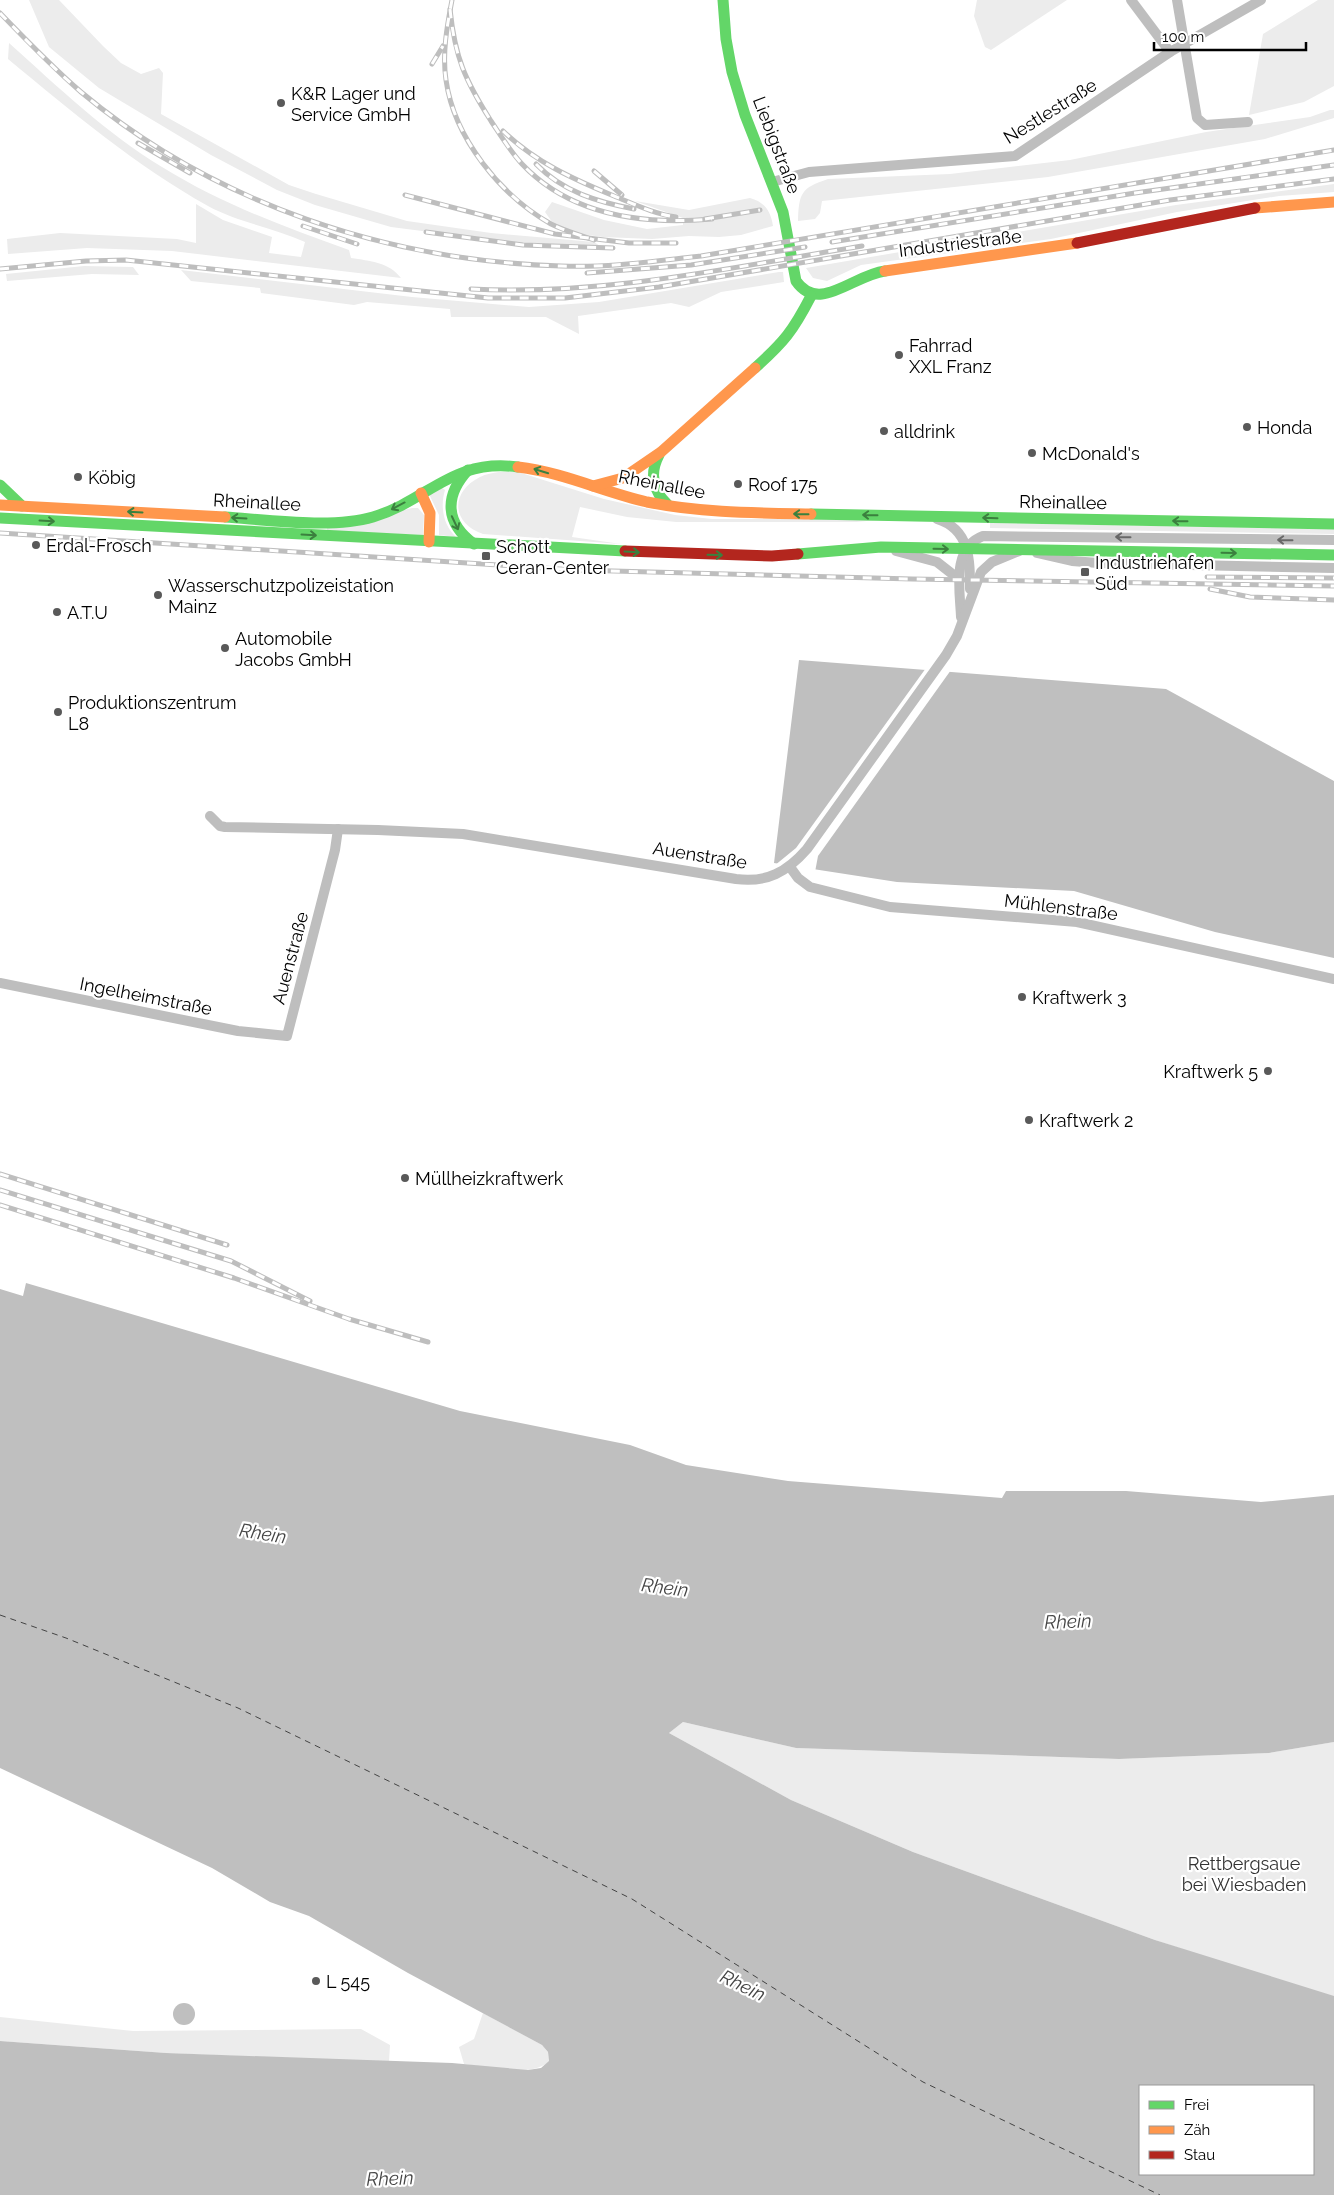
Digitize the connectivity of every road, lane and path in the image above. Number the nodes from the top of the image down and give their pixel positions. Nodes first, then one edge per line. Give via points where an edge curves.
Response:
1 (723, 0) edge
2 (1131, 0) edge
3 (1177, 0) edge
4 (1261, 0) edge
5 (1184, 44) junction
6 (1170, 52) junction
7 (1248, 122) dead end
8 (772, 182) junction
9 (1334, 202) edge
10 (811, 296) junction
11 (661, 452) junction
12 (472, 467) junction
13 (0, 485) edge
14 (587, 486) junction
15 (421, 493) junction
16 (0, 505) edge
17 (668, 505) junction
18 (22, 506) junction
19 (930, 516) junction
20 (0, 518) edge
21 (1334, 524) edge
22 (1334, 540) edge
23 (429, 542) junction
24 (475, 544) junction
25 (881, 547) junction
26 (966, 549) junction
27 (1023, 549) junction
28 (1334, 556) edge
29 (1334, 568) edge
30 (960, 580) junction
31 (970, 598) junction
32 (961, 626) junction
33 (210, 816) dead end
34 (338, 829) junction
35 (790, 867) junction
36 (1334, 979) edge
37 (0, 983) edge
38 (286, 1036) joint

1 - 8 main road, Liebigstraße via 728,55 737,92
2 - 6 street
3 - 5 street
4 - 5 street, Nestlestraße
5 - 6 street, Nestlestraße
5 - 7 street via 1197,118 1205,125
6 - 8 street, Nestlestraße via 1015,156 809,172
8 - 10 main road, Liebigstraße via 784,212 796,281
9 - 10 main road, Industriestraße via 1251,208 1052,248 878,272 825,295
10 - 11 main road via 795,328 781,345
11 - 14 main road via 623,478
11 - 17 main road via 653,476 658,495
14 -> 12 main road, Rheinallee via 523,466 497,464
12 - 15 main road, Rheinallee
12 -> 24 main road via 455,485 450,510 456,528
13 - 18 main road
14 - 17 main road, Rheinallee
15 -> 18 main road, Rheinallee via 373,516 333,523
15 - 23 main road via 430,513
16 - 18 main road, Rheinallee
19 -> 17 main road, Rheinallee via 749,514
21 -> 19 main road, Rheinallee
19 - 26 street, Auenstraße via 953,525
20 -> 23 main road, Rheinallee
22 -> 26 street, Rheinallee via 983,536
23 - 24 main road, Rheinallee
24 -> 25 main road, Rheinallee via 772,556
25 -> 26 main road, Rheinallee
25 - 30 street via 937,562
26 - 27 main road, Rheinallee
26 - 30 street, Auenstraße via 960,559
26 - 31 street, Auenstraße
27 -> 28 main road, Rheinallee
27 - 29 street, Rheinallee via 1072,561 1098,563
27 - 31 street, Auenstraße via 985,567
30 - 32 street, Auenstraße
31 - 32 street, Auenstraße
32 - 35 street, Auenstraße via 952,646
33 - 34 street, Auenstraße via 225,827
34 - 35 street, Auenstraße via 463,834 743,880 764,879
34 - 38 street, Auenstraße
35 - 36 street, Mühlenstraße via 810,887 858,900 908,910 1077,922
37 - 38 street, Ingelheimstraße via 238,1031

